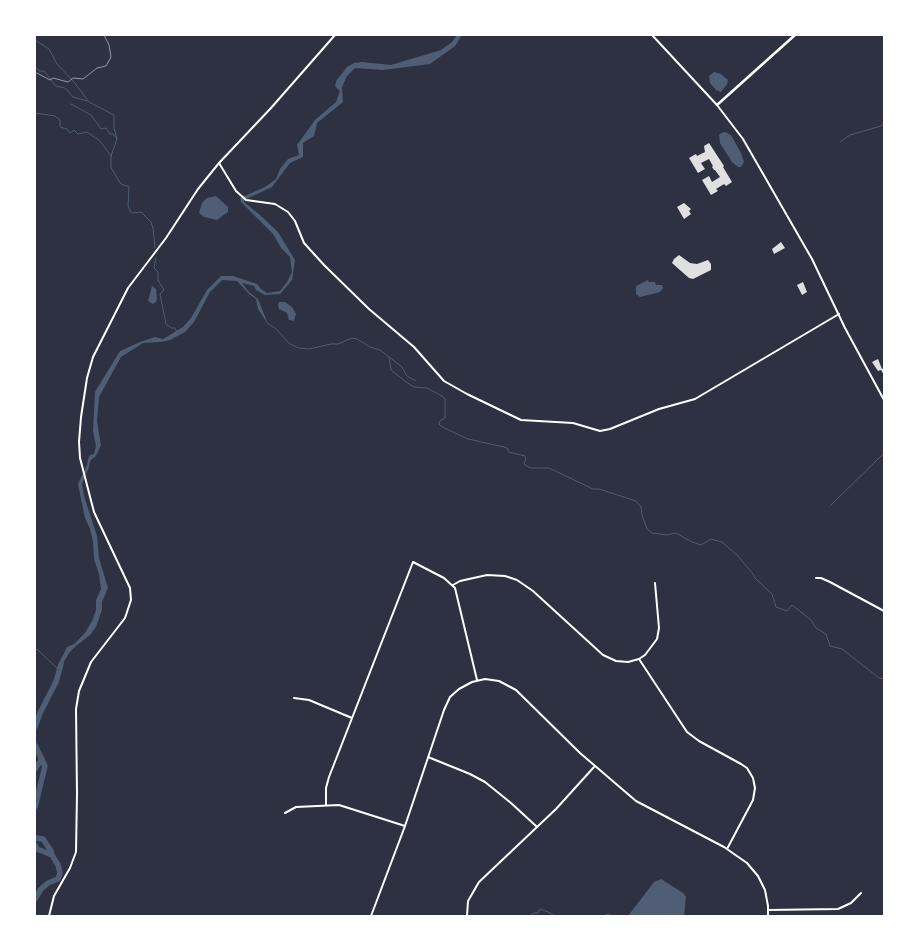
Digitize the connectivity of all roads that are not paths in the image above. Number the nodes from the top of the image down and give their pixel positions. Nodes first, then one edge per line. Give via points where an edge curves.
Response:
1 (335, 35) edge
2 (652, 35) edge
3 (795, 35) edge
4 (717, 105) junction
5 (219, 162) junction
6 (838, 314) junction
7 (884, 400) edge
8 (816, 578) dead end
9 (655, 583) dead end
10 (453, 585) junction
11 (884, 611) edge
12 (639, 659) junction
13 (477, 681) junction
14 (294, 698) dead end
15 (352, 718) junction
16 (428, 757) junction
17 (595, 766) junction
18 (326, 804) junction
19 (285, 813) dead end
20 (405, 826) junction
21 (537, 827) junction
22 (727, 849) junction
23 (861, 893) dead end
24 (768, 910) junction
25 (49, 916) edge
26 (372, 916) edge
27 (467, 916) edge
28 (768, 916) edge

1 - 5 street
2 - 4 street
3 - 4 main road
4 - 6 street via 748,146 812,259
5 - 6 street via 236,191 246,200 275,204 288,212 306,246 369,309 414,347 444,380 521,420 573,423 600,431 610,428 695,399
5 - 25 street via 131,284 100,341 90,368 78,442 82,471 96,517 130,588 131,600 125,618 88,667 79,691 76,715 77,846 73,863 54,896
6 - 7 street
8 - 11 street via 830,582
9 - 12 street via 659,633 655,644
10 - 12 street via 487,575 517,580 602,655 622,662
10 - 13 street
10 - 15 street via 413,562
12 - 22 street via 687,732 751,773 755,788 753,800
13 - 16 street via 459,689 450,698
13 - 17 street via 499,681 513,687
14 - 15 street via 309,700
15 - 18 street via 329,776
16 - 20 street
16 - 21 street via 485,782
17 - 21 street
17 - 22 street via 636,801
18 - 19 street via 296,807
18 - 20 street via 344,805
20 - 26 street
21 - 27 street via 479,882 468,901
22 - 24 street via 755,872 764,890
23 - 24 street via 851,903 838,908
24 - 28 street

